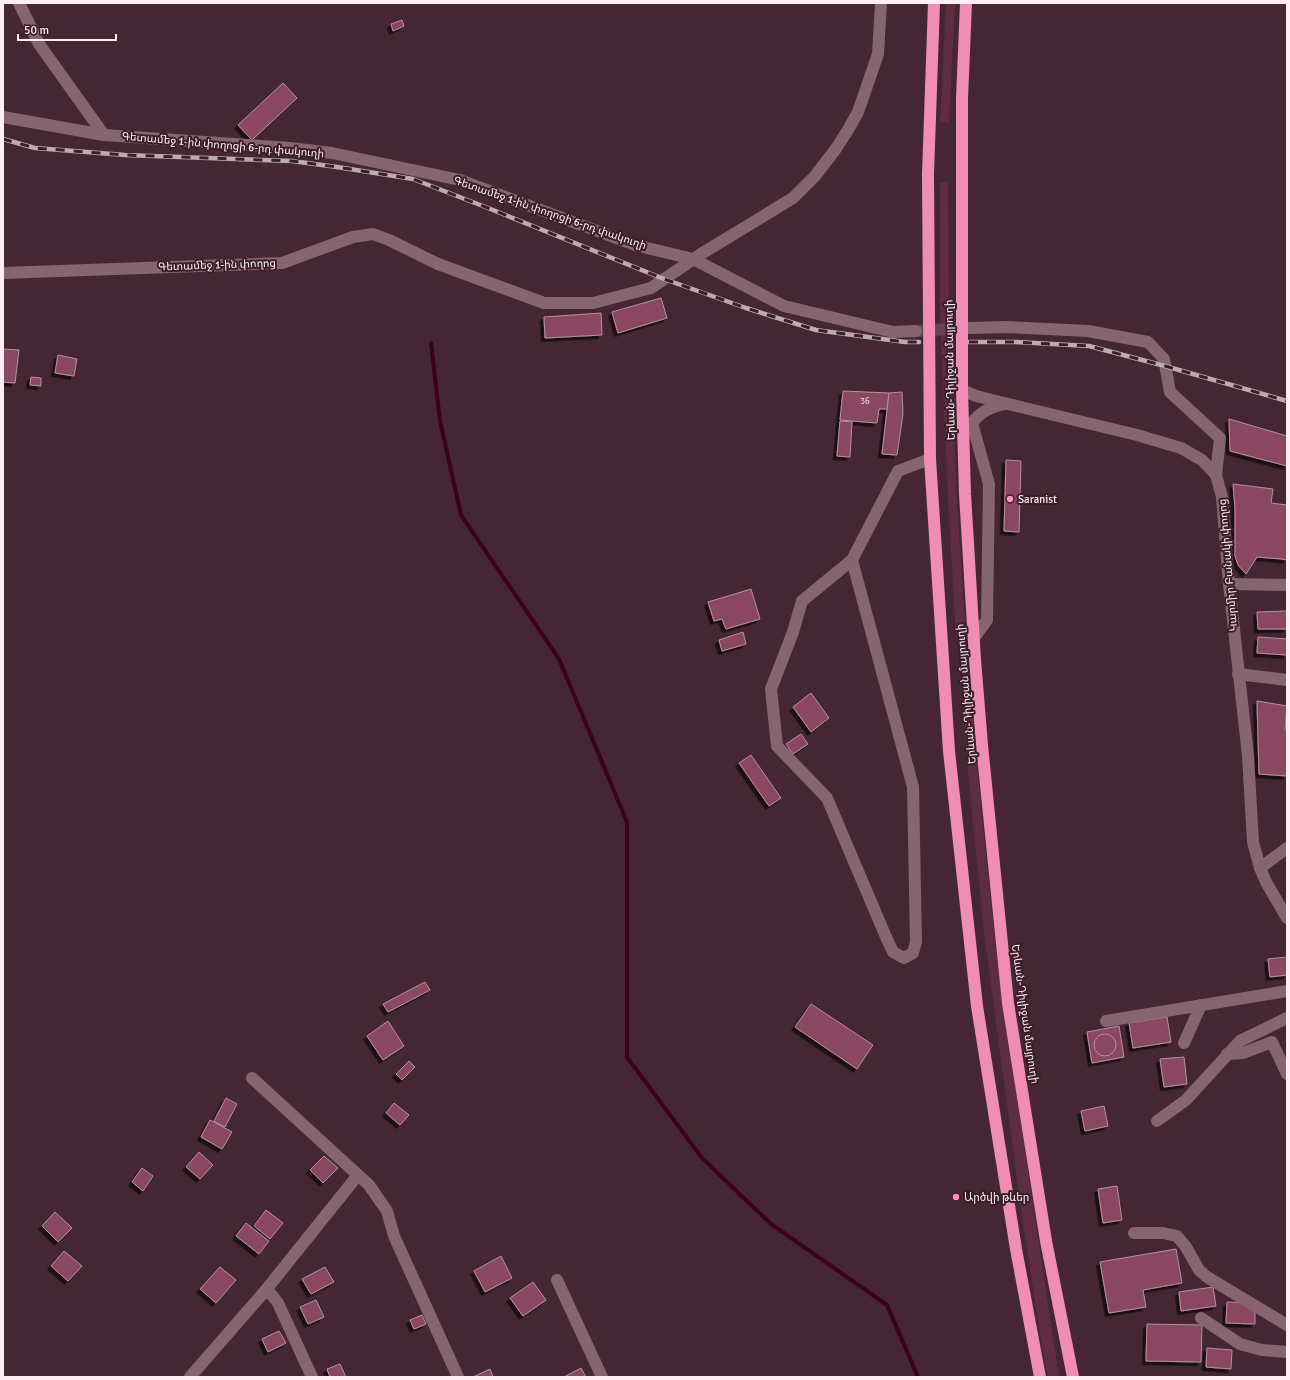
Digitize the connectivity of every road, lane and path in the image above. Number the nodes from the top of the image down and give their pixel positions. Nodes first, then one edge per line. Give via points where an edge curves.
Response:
1 (19, 3) edge
2 (881, 3) edge
3 (934, 3) edge
4 (966, 3) edge
5 (3, 117) edge
6 (104, 135) junction
7 (693, 259) junction
8 (3, 272) edge
9 (969, 328) tunnel mouth
10 (916, 331) tunnel mouth
11 (962, 390) junction
12 (1006, 403) junction
13 (972, 423) junction
14 (964, 445) junction
15 (980, 451) junction
16 (930, 459) junction
17 (1216, 474) junction
18 (852, 560) junction
19 (1229, 584) junction
20 (1287, 585) edge
21 (974, 638) junction
22 (1238, 674) junction
23 (1287, 680) edge
24 (1287, 848) edge
25 (1260, 868) junction
26 (1287, 918) edge
27 (1287, 991) edge
28 (1201, 1005) junction
29 (1287, 1018) edge
30 (1106, 1021) dead end
31 (1184, 1043) dead end
32 (1227, 1054) junction
33 (1287, 1074) edge
34 (252, 1078) dead end
35 (1157, 1121) dead end
36 (358, 1175) junction
37 (1134, 1233) dead end
38 (557, 1280) dead end
39 (264, 1291) junction
40 (1202, 1318) dead end
41 (1287, 1324) edge
42 (1287, 1352) edge
43 (190, 1377) edge
44 (312, 1377) edge
45 (458, 1377) edge
46 (602, 1377) edge
47 (1040, 1377) edge
48 (1073, 1377) edge

1 - 6 street via 39,44
2 - 7 street via 878,54 858,112 835,150 815,176 793,198
3 - 16 highway, Երևան-Դիլիջան մայրուղի via 928,174
4 - 11 highway, Երևան-Դիլիջան մայրուղի via 962,99
5 - 6 street, Գետամեջ 1-ին փողոցի 6-րդ փակուղի
6 - 7 street, Գետամեջ 1-ին փողոցի 6-րդ փակուղի via 332,153 460,180 634,245
7 - 8 street, Գետամեջ 1-ին փողոց via 651,288 593,303 544,304 438,264 373,234 353,237 282,262
7 - 10 street, Գետամեջ 1-ին փողոցի 6-րդ փակուղի via 784,306 893,332
9 - 17 street via 1088,330 1148,342 1164,359 1170,392 1220,438
11 - 12 street
11 - 14 highway, Երևան-Դիլիջան մայրուղի
12 - 13 street via 984,411
12 - 17 street via 1181,448 1202,460
13 - 14 street
13 - 15 street
14 - 15 street
14 - 21 highway, Երևան-Դիլիջան մայրուղի
15 - 21 street via 989,484 986,620
16 - 18 street via 898,471
16 - 47 highway, Երևան-Դիլիջան մայրուղի via 949,751 977,1006 1016,1249
17 - 19 street, Կարմիր Բանակի փողոց via 1222,497
18 - 18 street via 913,787 916,942 913,953 904,958 893,952 827,798 777,746 771,689 802,601
19 - 20 street
19 - 22 street, Կարմիր Բանակի փողոց
21 - 48 highway, Երևան-Դիլիջան մայրուղի via 1008,1003 1046,1241
22 - 23 street
22 - 25 street, Կարմիր Բանակի փողոց via 1248,756 1253,842
24 - 25 street
25 - 26 street, Կարմիր Բանակի փողոց
27 - 28 street
28 - 30 street
28 - 31 street
29 - 32 street via 1240,1041
32 - 33 street via 1243,1053 1272,1042
32 - 35 street via 1186,1100
34 - 36 street
36 - 39 street
36 - 45 street via 369,1185 387,1211 394,1236
37 - 41 street via 1163,1233 1177,1236 1198,1270
38 - 46 street
39 - 43 street
39 - 44 street via 272,1295 278,1303
40 - 42 street via 1240,1344 1262,1350

